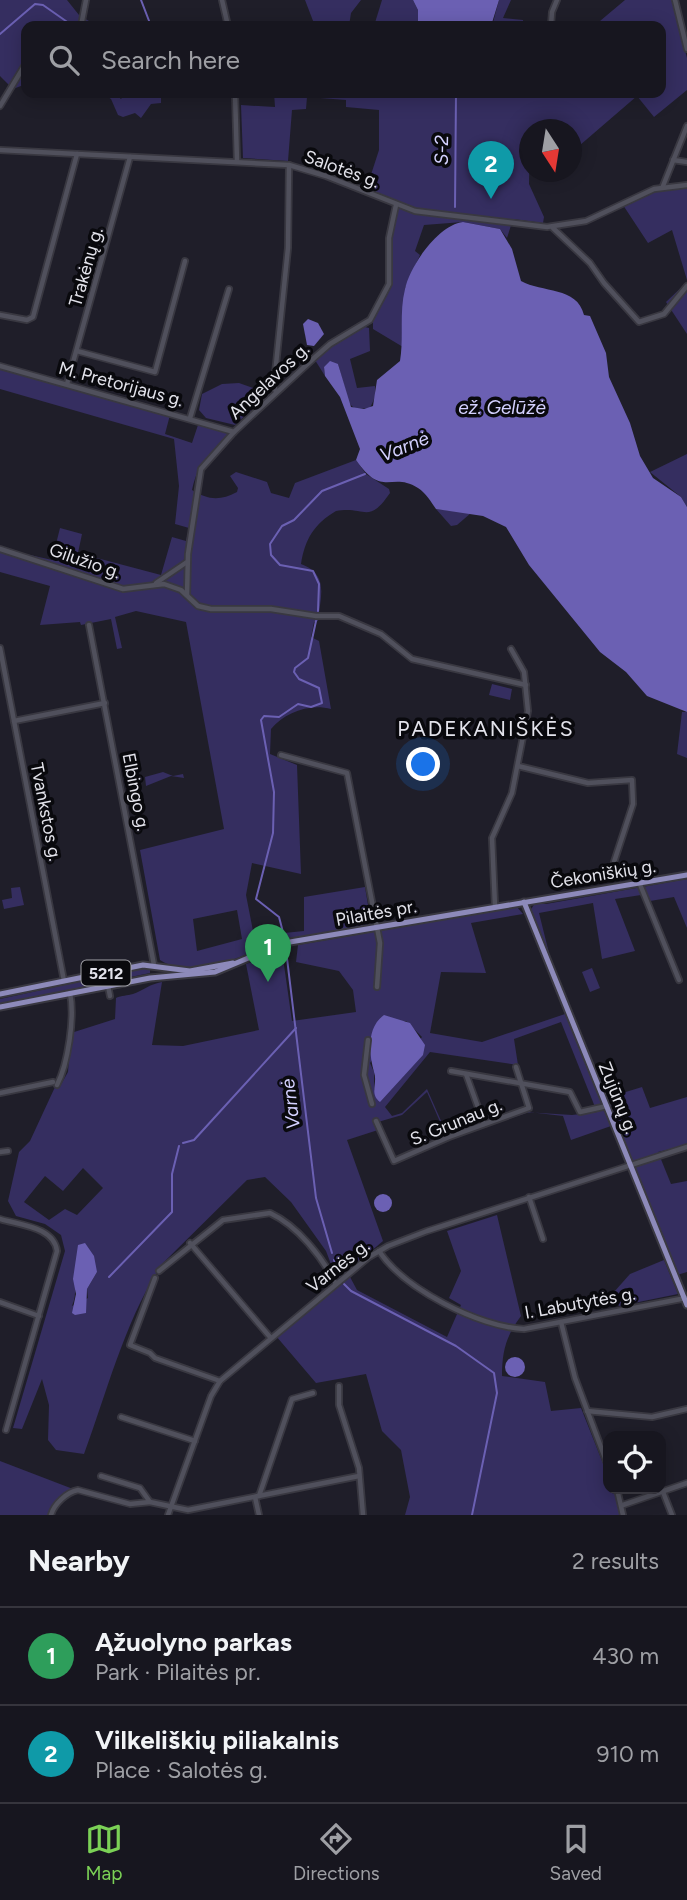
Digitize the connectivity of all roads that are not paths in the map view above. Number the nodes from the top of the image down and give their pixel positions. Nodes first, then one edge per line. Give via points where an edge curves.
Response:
1 (86, 0) edge
2 (222, 0) edge
3 (557, 0) edge
4 (675, 0) edge
5 (82, 21) edge
6 (227, 21) edge
7 (551, 21) edge
8 (687, 49) edge
9 (21, 71) edge
10 (235, 98) edge
11 (0, 106) edge
12 (687, 126) edge
13 (0, 150) edge
14 (78, 154) junction
15 (130, 157) junction
16 (673, 160) junction
17 (237, 161) junction
18 (687, 162) edge
19 (289, 165) junction
20 (687, 185) edge
21 (663, 186) junction
22 (396, 205) junction
23 (554, 228) junction
24 (185, 261) dead end
25 (687, 286) edge
26 (229, 289) dead end
27 (0, 315) edge
28 (77, 351) junction
29 (0, 366) edge
30 (67, 384) junction
31 (276, 392) junction
32 (190, 418) junction
33 (234, 432) junction
34 (0, 549) edge
35 (187, 562) junction
36 (155, 583) junction
37 (187, 597) junction
38 (89, 625) dead end
39 (0, 648) edge
40 (511, 649) dead end
41 (526, 685) junction
42 (105, 703) junction
43 (14, 722) junction
44 (281, 755) dead end
45 (518, 766) junction
46 (614, 862) dead end
47 (687, 875) edge
48 (639, 882) junction
49 (524, 902) junction
50 (495, 906) junction
51 (375, 927) junction
52 (236, 962) junction
53 (154, 965) junction
54 (143, 979) junction
55 (679, 980) dead end
56 (64, 981) junction
57 (108, 986) junction
58 (377, 987) dead end
59 (0, 993) edge
60 (70, 993) junction
61 (110, 996) dead end
62 (0, 1007) edge
63 (368, 1040) dead end
64 (516, 1067) dead end
65 (451, 1071) dead end
66 (466, 1074) junction
67 (521, 1083) junction
68 (0, 1093) edge
69 (372, 1104) dead end
70 (607, 1107) junction
71 (376, 1121) dead end
72 (484, 1124) junction
73 (687, 1147) edge
74 (8, 1151) dead end
75 (0, 1152) edge
76 (630, 1163) junction
77 (529, 1197) junction
78 (0, 1219) edge
79 (543, 1239) dead end
80 (190, 1243) junction
81 (379, 1250) junction
82 (159, 1271) dead end
83 (155, 1278) dead end
84 (336, 1284) junction
85 (686, 1301) edge
86 (0, 1302) edge
87 (38, 1316) junction
88 (561, 1322) junction
89 (270, 1337) junction
90 (220, 1381) junction
91 (339, 1386) dead end
92 (313, 1393) dead end
93 (687, 1409) edge
94 (587, 1411) junction
95 (121, 1417) dead end
96 (6, 1430) dead end
97 (195, 1441) junction
98 (603, 1453) edge
99 (101, 1476) dead end
100 (359, 1476) junction
101 (687, 1483) edge
102 (666, 1491) edge
103 (619, 1494) edge
104 (657, 1494) edge
105 (664, 1494) edge
106 (257, 1496) junction
107 (150, 1502) junction
108 (623, 1506) junction
109 (171, 1507) junction
110 (51, 1515) edge
111 (168, 1515) edge
112 (259, 1515) edge
113 (363, 1515) edge
114 (623, 1515) edge
115 (672, 1515) edge

1 - 5 street
2 - 6 street
3 - 7 street
4 - 8 street
9 - 11 street
10 - 17 street
12 - 16 street
13 - 14 street, Salotės g.
14 - 15 street, Salotės g.
14 - 27 street via 33,317
15 - 17 street, Salotės g.
15 - 28 street, Trakėnų g.
16 - 18 street
16 - 21 street
17 - 19 street, Salotės g.
19 - 22 street, Salotės g.
19 - 31 street via 288,248 274,373
20 - 21 street
21 - 23 street, Salotės g. via 586,220
22 - 23 street, Salotės g. via 427,214
22 - 31 street, Angelavos g. via 388,244 389,284 370,320 330,344
23 - 25 street via 636,319 664,314
24 - 28 street via 155,372
26 - 32 street
28 - 30 street, Trakėnų g.
29 - 30 street, M. Pretorijaus g.
30 - 32 street, M. Pretorijaus g.
31 - 33 street, Angelavos g.
32 - 33 street, M. Pretorijaus g.
33 - 35 street, Angelavos g. via 201,469
34 - 36 street, Gilužio g. via 123,589
35 - 36 street
35 - 37 street, Angelavos g.
36 - 37 street via 181,590
37 - 41 street via 211,609 339,615 376,632 419,662
38 - 42 street, Elbingo g.
39 - 43 street, Tvankstos g.
40 - 41 street
41 - 45 street via 528,711
42 - 43 street
42 - 53 street, Elbingo g.
43 - 56 street, Tvankstos g.
44 - 51 street via 347,773
45 - 46 street via 587,783 632,780 633,804
45 - 50 street via 510,800 491,844
47 - 48 main road, Čekoniškių g. / 5212
48 - 49 main road, Čekoniškių g. / 5212
48 - 55 street
49 - 50 main road, Pilaitės pr. / 5212
49 - 70 main road, Zujūnų g.
50 - 51 main road, Pilaitės pr. / 5212
51 - 52 main road, Pilaitės pr. / 5212 via 277,945
51 - 58 street via 381,948
52 - 53 main road, Pilaitės pr. / 5212 via 190,971
52 - 54 main road, Pilaitės pr. / 5212 via 207,973
53 - 54 main road, 5212 via 154,973
53 - 56 main road, Pilaitės pr. / 5212
54 - 57 main road, Pilaitės pr. / 5212
56 - 59 main road, Pilaitės pr. / 5212
57 - 60 main road, Pilaitės pr. / 5212
57 - 61 street
60 - 62 main road, Pilaitės pr. / 5212
60 - 68 street via 66,1062 55,1084
63 - 69 street via 364,1075
64 - 67 street, S. Grunau g.
65 - 66 street
66 - 67 street
66 - 72 street
67 - 70 street via 572,1093 580,1112
67 - 72 street, S. Grunau g. via 529,1108
70 - 76 main road, Zujūnų g.
71 - 72 street, S. Grunau g. via 394,1161
73 - 76 street, Varnės g.
74 - 75 street
76 - 77 street, Varnės g.
76 - 85 main road, Zujūnų g.
77 - 79 street
77 - 81 street, Varnės g.
78 - 87 street via 46,1233 55,1242 56,1255
80 - 82 street
80 - 84 street via 223,1220 270,1213 290,1225
80 - 89 street
81 - 84 street, Varnės g.
81 - 88 street, I. Labutytės g. via 409,1283 488,1322 524,1329
83 - 90 street via 130,1345
84 - 89 street, Varnės g.
85 - 88 street, I. Labutytės g.
86 - 87 street
87 - 96 street
88 - 94 street
89 - 90 street, Varnės g.
90 - 97 street, Varnės g.
91 - 100 street via 339,1405
92 - 106 street via 292,1399
93 - 94 street via 652,1417
94 - 98 street
95 - 97 street
97 - 109 street, Varnės g.
99 - 107 street via 140,1488
100 - 106 street
100 - 113 street
101 - 102 street
103 - 108 street
104 - 108 street
105 - 115 street
106 - 109 street via 191,1510
106 - 112 street
107 - 109 street
107 - 110 street via 130,1504 78,1490 67,1495
108 - 114 street
109 - 111 street, Varnės g.

